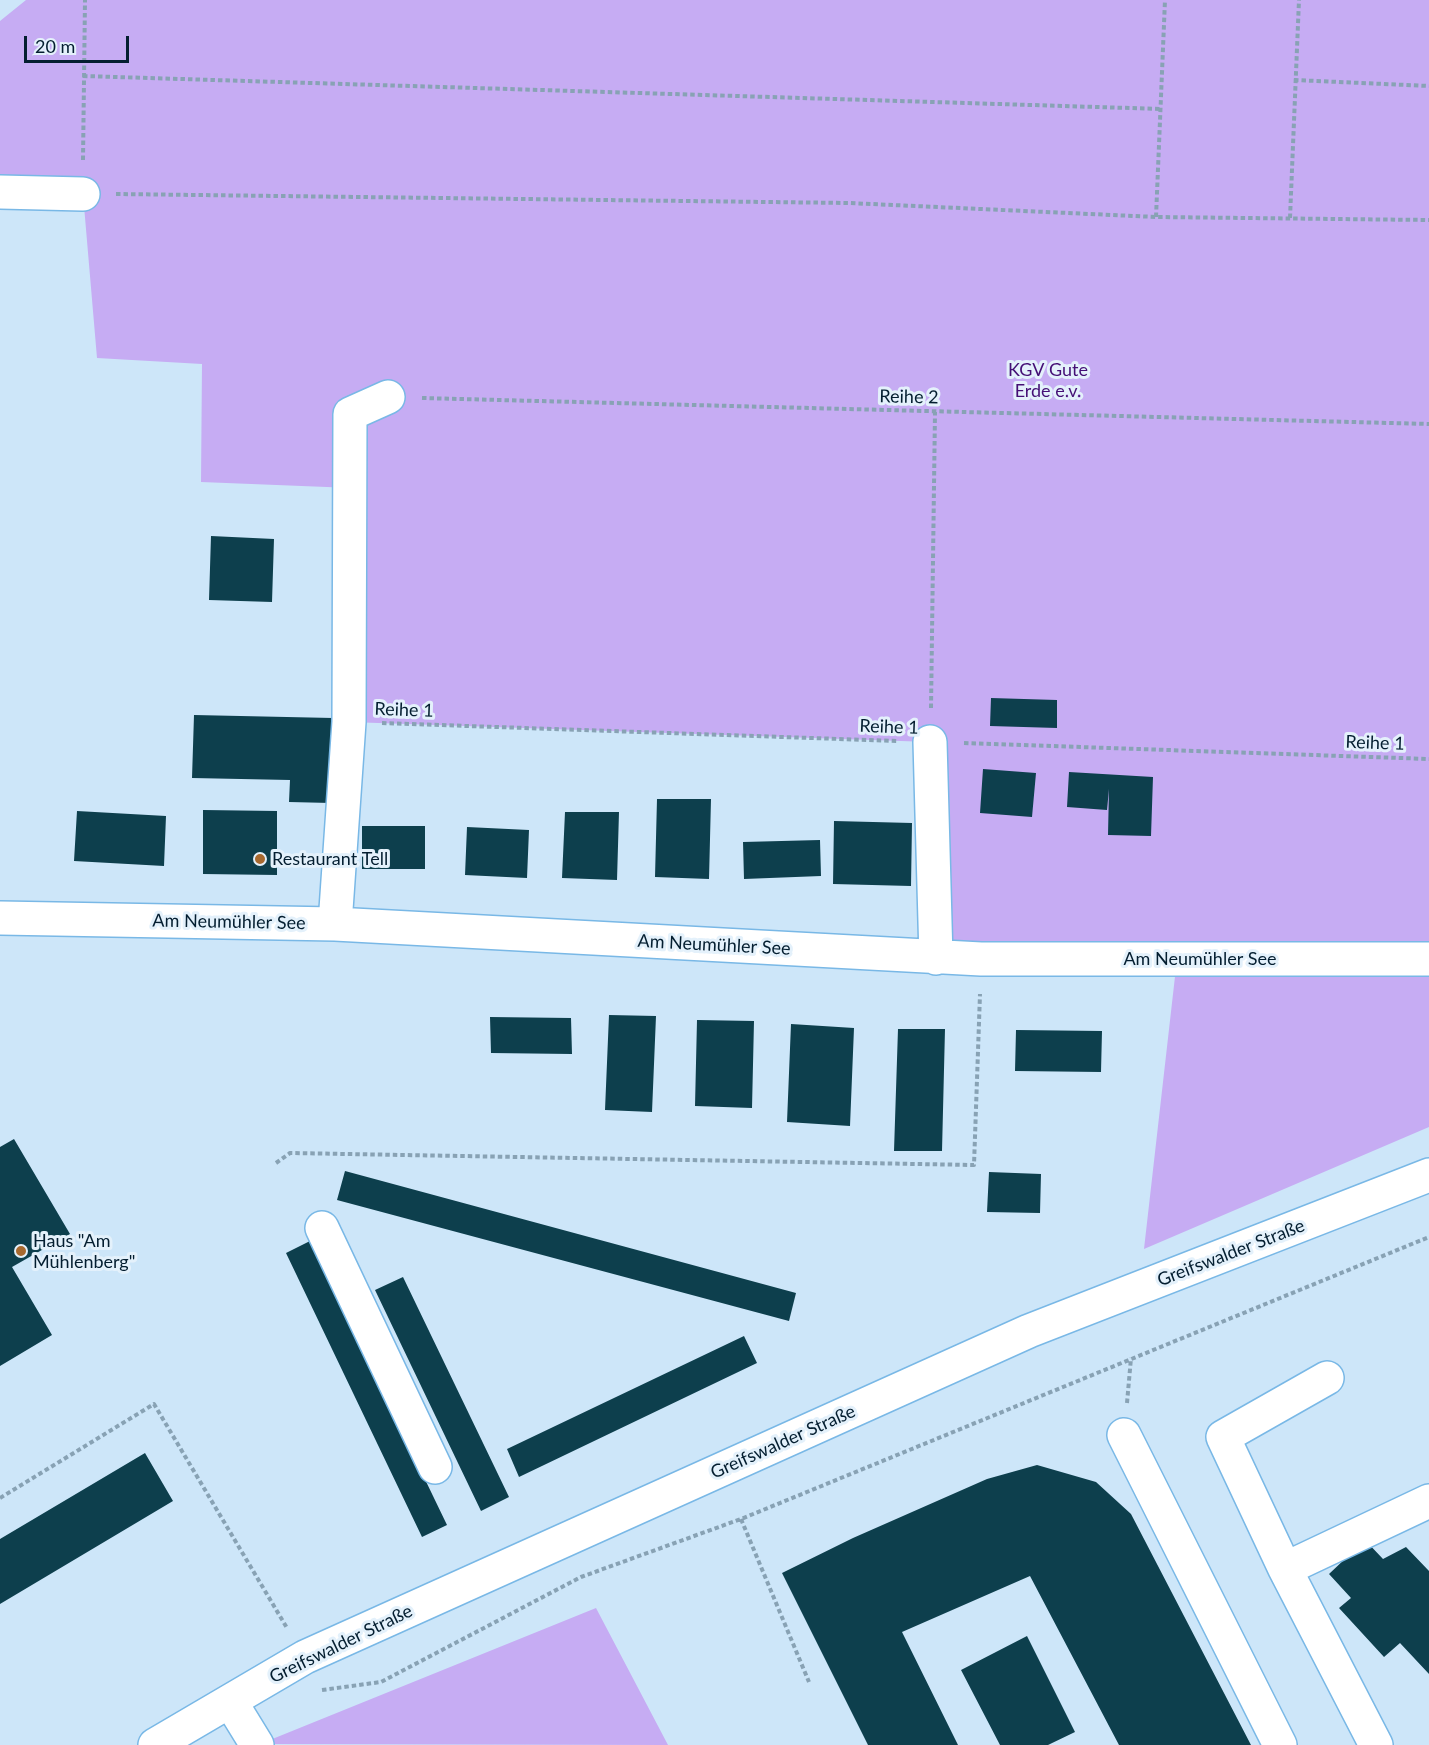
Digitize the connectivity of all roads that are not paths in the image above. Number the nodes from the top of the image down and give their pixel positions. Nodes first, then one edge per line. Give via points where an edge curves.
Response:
1 (0, 192) edge
2 (83, 194) road end
3 (388, 397) road end
4 (930, 742) road end
5 (0, 918) edge
6 (335, 924) junction
7 (936, 958) junction
8 (1429, 959) edge
9 (1429, 1175) edge
10 (322, 1228) dead end
11 (1327, 1378) dead end
12 (1124, 1435) road end
13 (435, 1467) dead end
14 (1429, 1501) edge
15 (1285, 1569) junction
16 (230, 1701) junction
17 (155, 1745) edge
18 (257, 1745) edge
19 (1280, 1745) edge
20 (1376, 1745) edge

1 - 2 street
3 - 6 street via 350,414 349,722
4 - 7 street
5 - 6 street, Am Neumühler See
6 - 7 street, Am Neumühler See
7 - 8 street, Am Neumühler See
9 - 16 street, Greifswalder Straße via 1029,1331 305,1657
10 - 13 street
11 - 15 street via 1223,1437
12 - 19 street
14 - 15 street
15 - 20 street
16 - 17 street, Greifswalder Straße
16 - 18 street

